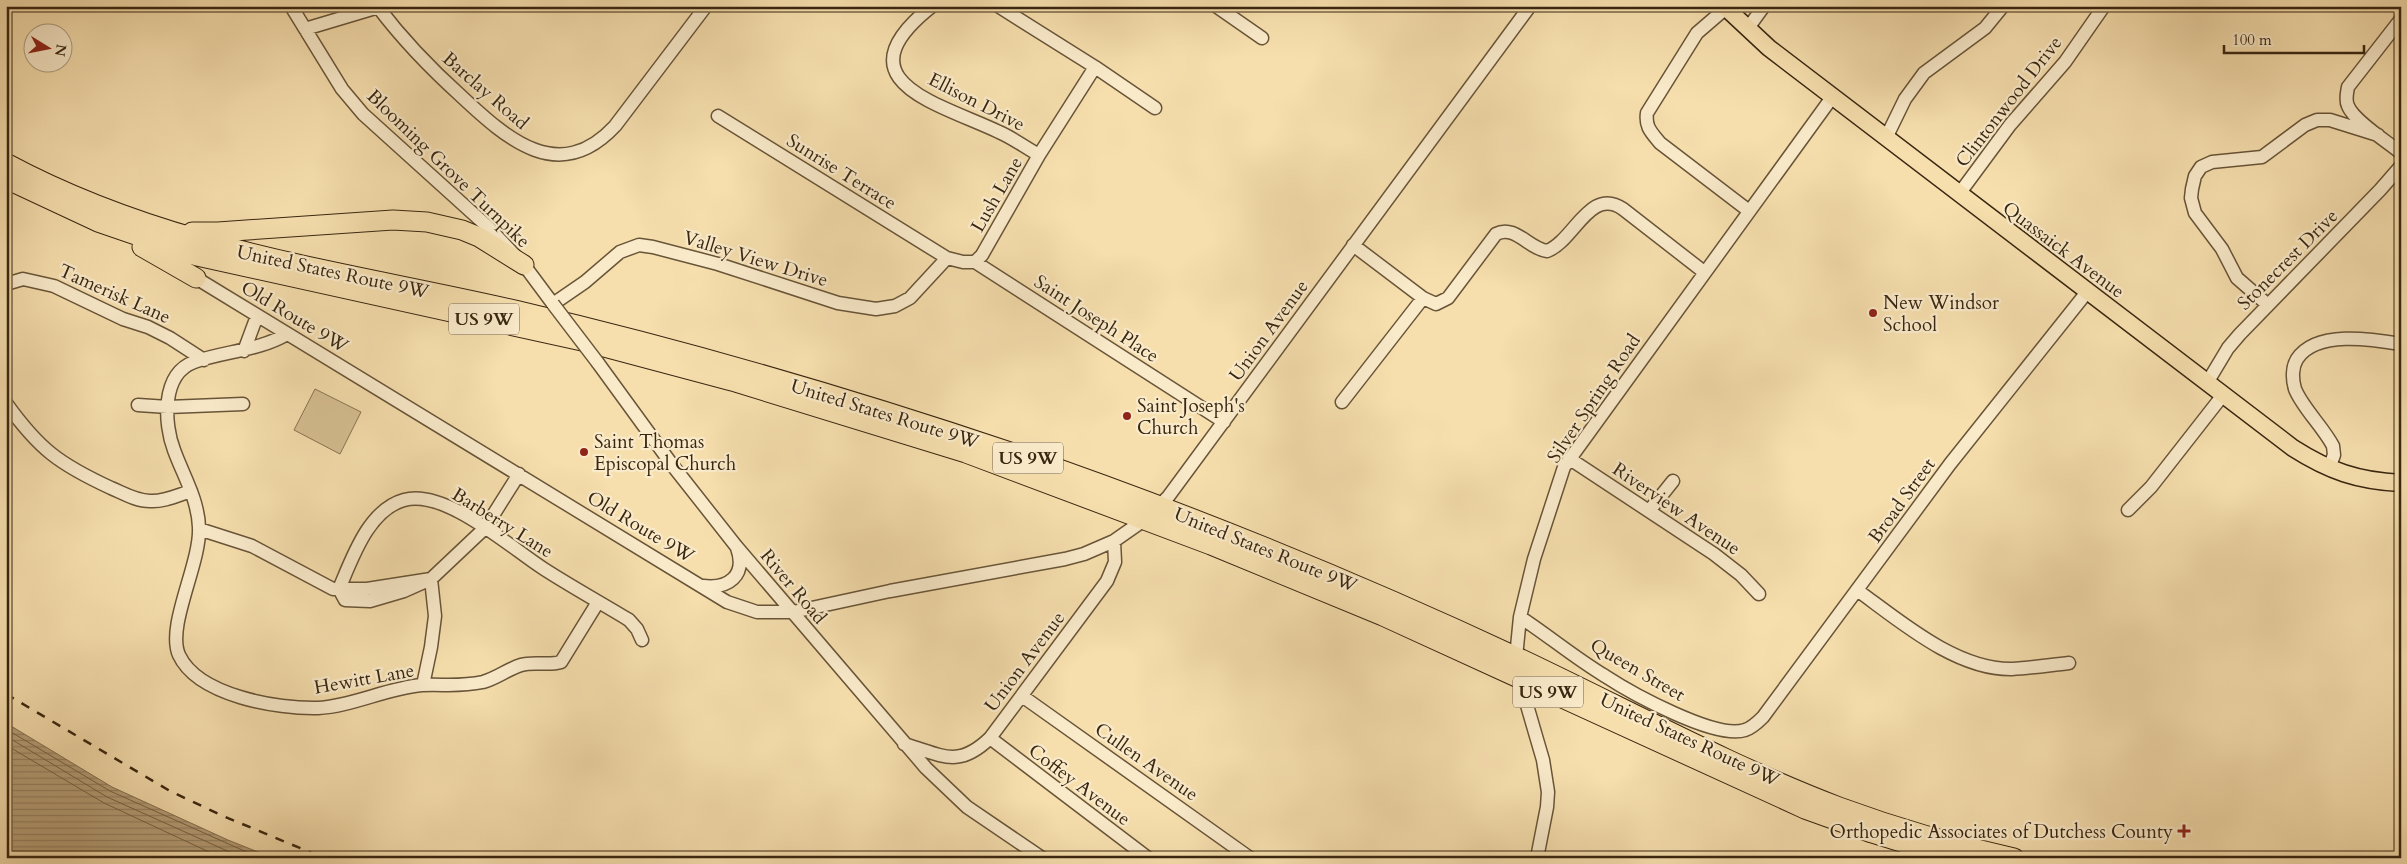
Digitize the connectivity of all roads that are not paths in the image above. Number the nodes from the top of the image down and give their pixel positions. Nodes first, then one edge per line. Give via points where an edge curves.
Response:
1 (291, 6) edge
2 (706, 6) edge
3 (932, 6) edge
4 (998, 6) edge
5 (1216, 6) edge
6 (1530, 6) edge
7 (1764, 6) edge
8 (2003, 6) edge
9 (2104, 6) edge
10 (380, 7) edge
11 (1725, 7) edge
12 (2401, 19) edge
13 (1748, 28) junction
14 (304, 29) junction
15 (1262, 38) dead end
16 (1095, 67) junction
17 (1833, 96) junction
18 (1155, 108) dead end
19 (718, 116) dead end
20 (2378, 135) junction
21 (1886, 138) junction
22 (2401, 153) edge
23 (1039, 155) junction
24 (6, 163) edge
25 (2401, 166) edge
26 (15, 179) edge
27 (1959, 194) junction
28 (1749, 211) junction
29 (137, 222) junction
30 (107, 226) junction
31 (1352, 245) junction
32 (205, 258) junction
33 (947, 258) junction
34 (975, 262) junction
35 (524, 266) junction
36 (1704, 272) junction
37 (196, 278) junction
38 (6, 284) edge
39 (2087, 292) junction
40 (1424, 298) junction
41 (553, 304) junction
42 (2268, 305) junction
43 (257, 316) junction
44 (287, 334) junction
45 (2401, 344) edge
46 (244, 350) junction
47 (204, 360) junction
48 (2208, 383) junction
49 (805, 395) junction
50 (2223, 395) junction
51 (1342, 402) dead end
52 (6, 403) edge
53 (243, 404) dead end
54 (138, 405) dead end
55 (168, 407) junction
56 (1224, 422) junction
57 (1570, 458) junction
58 (2329, 468) junction
59 (519, 474) junction
60 (1672, 481) dead end
61 (2401, 483) edge
62 (190, 491) junction
63 (1160, 505) junction
64 (2128, 510) dead end
65 (1649, 512) junction
66 (1144, 520) junction
67 (484, 528) junction
68 (199, 529) junction
69 (1114, 541) junction
70 (736, 546) junction
71 (431, 579) junction
72 (702, 586) junction
73 (339, 590) junction
74 (1858, 590) junction
75 (1759, 594) dead end
76 (598, 602) junction
77 (793, 612) junction
78 (1520, 618) junction
79 (642, 640) dead end
80 (1516, 657) junction
81 (2069, 662) dead end
82 (1521, 679) junction
83 (423, 685) junction
84 (1022, 696) junction
85 (1746, 730) joint
86 (990, 738) junction
87 (904, 744) junction
88 (1042, 858) edge
89 (1148, 858) edge
90 (1250, 858) edge
91 (1537, 858) edge
92 (1953, 858) edge
93 (2014, 858) edge

1 - 14 street, Blooming Grove Turnpike
2 - 10 street, Barclay Road via 603,139 589,148 559,154 530,149 498,131 432,70 403,39
3 - 23 street, Ellison Drive via 895,46 893,66 898,79 937,106 1002,132
4 - 16 street
5 - 15 street
6 - 31 street, Union Avenue
7 - 13 street
8 - 21 street via 1985,28 1924,73 1905,99
9 - 27 street, Clintonwood Drive via 2065,62 2010,125
10 - 14 street
11 - 13 main road, Quassaick Avenue
11 - 28 street via 1697,34 1647,113 1646,122 1660,143
12 - 20 street via 2348,87 2346,96 2354,115
13 - 17 main road, Quassaick Avenue
14 - 35 street, Blooming Grove Turnpike via 342,89 363,114 474,214
16 - 18 street
16 - 23 street, Lush Lane
17 - 21 main road, Quassaick Avenue
17 - 28 street, Silver Spring Road
19 - 33 street, Sunrise Terrace
20 - 22 street
20 - 42 street via 2330,120 2317,120 2305,125 2262,157 2212,162 2201,167 2195,176 2191,198 2195,213 2222,249 2237,278
21 - 27 main road, Quassaick Avenue
23 - 34 street, Lush Lane
24 - 26 highway, United States Route 9W / US 9W
25 - 42 street, Stonecrest Drive
26 - 29 highway, United States Route 9W / US 9W via 73,196
26 - 30 highway, United States Route 9W / US 9W
27 - 39 main road, Quassaick Avenue
28 - 36 street, Silver Spring Road
29 - 35 highway via 202,232 393,220 427,222 479,237
29 - 49 highway, United States Route 9W / US 9W via 233,250 586,327
30 - 32 highway, United States Route 9W / US 9W
30 - 37 highway
31 - 40 street
31 - 56 street, Union Avenue
32 - 37 highway via 187,265
32 - 49 highway, United States Route 9W / US 9W via 582,341
33 - 34 street, Saint Joseph Place
33 - 41 street, Valley View Drive via 910,298 895,306 876,309 838,303 718,264 639,245 620,252
34 - 56 street, Saint Joseph Place
35 - 41 street, Blooming Grove Turnpike
36 - 40 street via 1623,209 1607,202 1599,203 1590,210 1562,242 1547,251 1511,232 1501,231 1448,298 1436,304
36 - 57 street, Silver Spring Road
37 - 43 street, Old Route 9W
38 - 47 street, Tamerisk Lane via 23,279 54,286 170,338
39 - 48 main road, Quassaick Avenue
39 - 74 street, Broad Street via 1950,464
40 - 51 street
41 - 70 street, River Road, bridge
42 - 48 street, Stonecrest Drive via 2228,348
43 - 44 street, Old Route 9W
43 - 46 street
44 - 46 street, Hewitt Lane via 274,342
44 - 59 street, Old Route 9W
45 - 58 street via 2357,338 2330,341 2308,346 2296,362 2293,374 2295,388 2333,446 2334,455
46 - 47 street, Hewitt Lane
47 - 55 street, Hewitt Lane via 180,371 172,384
48 - 50 main road, Quassaick Avenue
49 - 63 highway, United States Route 9W / US 9W via 973,440
49 - 66 highway, United States Route 9W / US 9W
50 - 58 main road, Quassaick Avenue via 2293,448
50 - 64 street via 2152,487
52 - 62 street via 41,446 83,475 149,502
53 - 55 street
54 - 55 street
55 - 62 street, Hewitt Lane via 174,450
56 - 63 street, Union Avenue
57 - 65 street, Riverview Avenue
57 - 78 street, Silver Spring Road via 1564,467 1534,559
58 - 61 main road, Quassaick Avenue via 2357,478
59 - 67 street
59 - 72 street, Old Route 9W
60 - 65 street
62 - 68 street, Hewitt Lane via 198,513
63 - 66 street, Union Avenue
63 - 80 highway, United States Route 9W / US 9W via 1380,596
65 - 75 street, Riverview Avenue via 1714,554
66 - 69 street, Union Avenue
66 - 82 highway, United States Route 9W / US 9W via 1383,616
67 - 71 street
67 - 73 street, Barberry Lane via 431,500 404,500 388,508 370,527
67 - 76 street, Barberry Lane
68 - 73 street via 252,546
68 - 83 street, Hewitt Lane via 176,642 187,668 208,685 247,699 319,708
69 - 77 street, Old Route 9W via 1065,558
69 - 84 street, Union Avenue via 1115,562 1107,582
70 - 72 street via 740,561 733,579 723,586
70 - 77 street, River Road
71 - 73 street
71 - 83 street via 436,616
72 - 77 street, Old Route 9W via 744,609
74 - 81 street via 1930,642 1971,662 2011,669
74 - 85 street, Broad Street via 1763,717
76 - 79 street, Barberry Lane via 629,620
76 - 83 street, Hewitt Lane via 561,662 524,664 486,681 457,687
77 - 87 street, River Road
78 - 80 street, Silver Spring Road
78 - 85 street, Queen Street via 1607,678 1657,705 1721,730
80 - 82 street, Silver Spring Road
80 - 93 highway, United States Route 9W / US 9W via 1812,796 1908,830
82 - 91 street, Silver Spring Road via 1543,760 1548,792
82 - 92 highway, United States Route 9W / US 9W via 1781,799 1863,830
84 - 86 street, Union Avenue
84 - 90 street, Cullen Avenue
86 - 87 street, Union Avenue via 973,753 960,758
86 - 89 street, Coffey Avenue
87 - 88 street, River Road via 953,796

